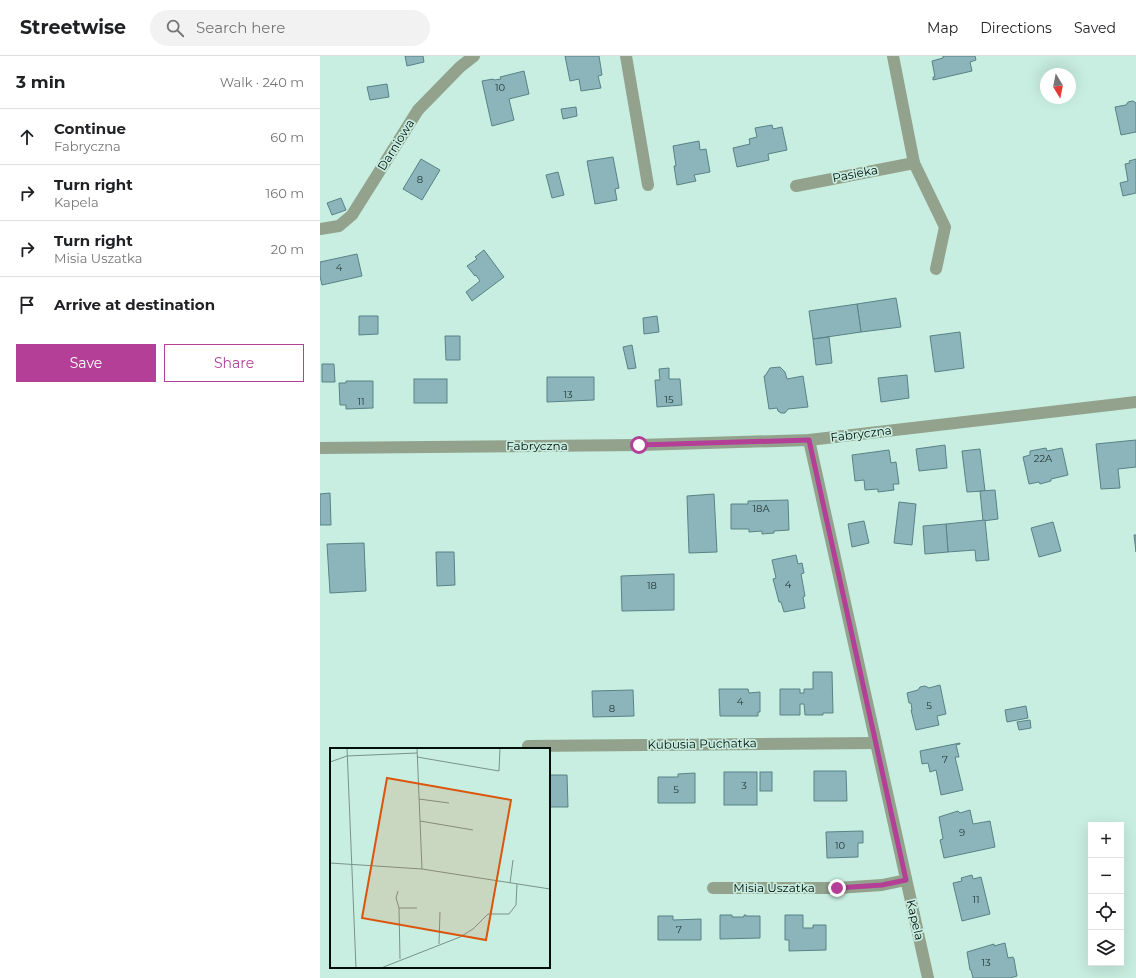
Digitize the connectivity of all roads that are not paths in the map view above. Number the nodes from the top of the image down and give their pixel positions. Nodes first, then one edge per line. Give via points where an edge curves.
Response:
1 (474, 56) edge
2 (626, 56) edge
3 (893, 56) edge
4 (914, 163) junction
5 (648, 185) dead end
6 (796, 186) dead end
7 (320, 228) edge
8 (936, 269) dead end
9 (1136, 402) edge
10 (809, 440) junction
11 (320, 448) edge
12 (876, 743) junction
13 (528, 746) dead end
14 (906, 880) junction
15 (713, 888) dead end
16 (928, 978) edge

1 - 7 street, Darniowa via 418,110 352,215 340,226
2 - 5 street
3 - 4 street
4 - 6 street, Pasieka
4 - 8 street via 945,227
9 - 10 street, Fabryczna
10 - 11 street, Fabryczna via 639,445
10 - 12 street, Kapela
12 - 13 street, Kubusia Puchatka
12 - 14 street, Kapela
14 - 15 street, Misia Uszatka via 882,885 837,888
14 - 16 street, Kapela

